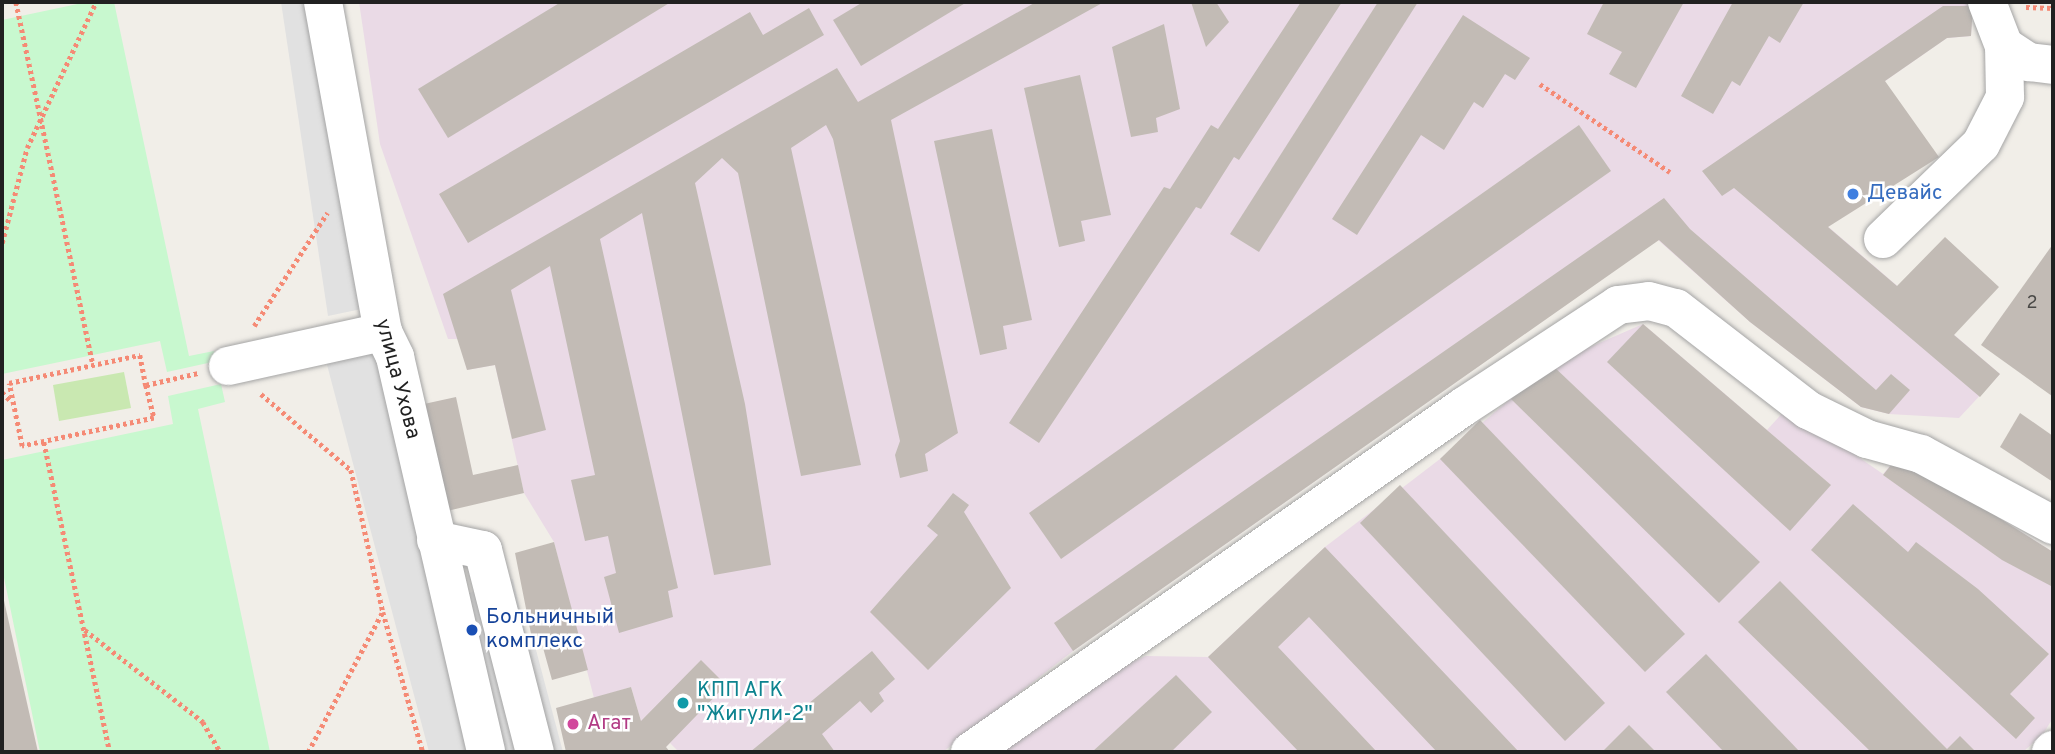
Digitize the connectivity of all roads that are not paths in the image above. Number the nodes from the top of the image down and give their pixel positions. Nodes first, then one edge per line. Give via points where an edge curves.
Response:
1 (323, 2) edge
2 (1987, 4) edge
3 (2004, 46) junction
4 (2053, 65) edge
5 (1883, 239) dead end
6 (383, 332) junction
7 (228, 366) road end
8 (2053, 525) edge
9 (436, 540) junction
10 (486, 752) edge
11 (536, 752) edge
12 (970, 752) edge

1 - 6 street, улица Ухова
2 - 3 street
3 - 4 street via 2029,62
3 - 5 street via 2006,97 1981,144
6 - 7 street
6 - 9 street, улица Ухова via 395,357
8 - 12 street via 1921,454 1867,439 1808,410 1676,308 1649,301 1618,305 1462,407
9 - 10 street, улица Ухова
9 - 11 street via 444,538 483,550

